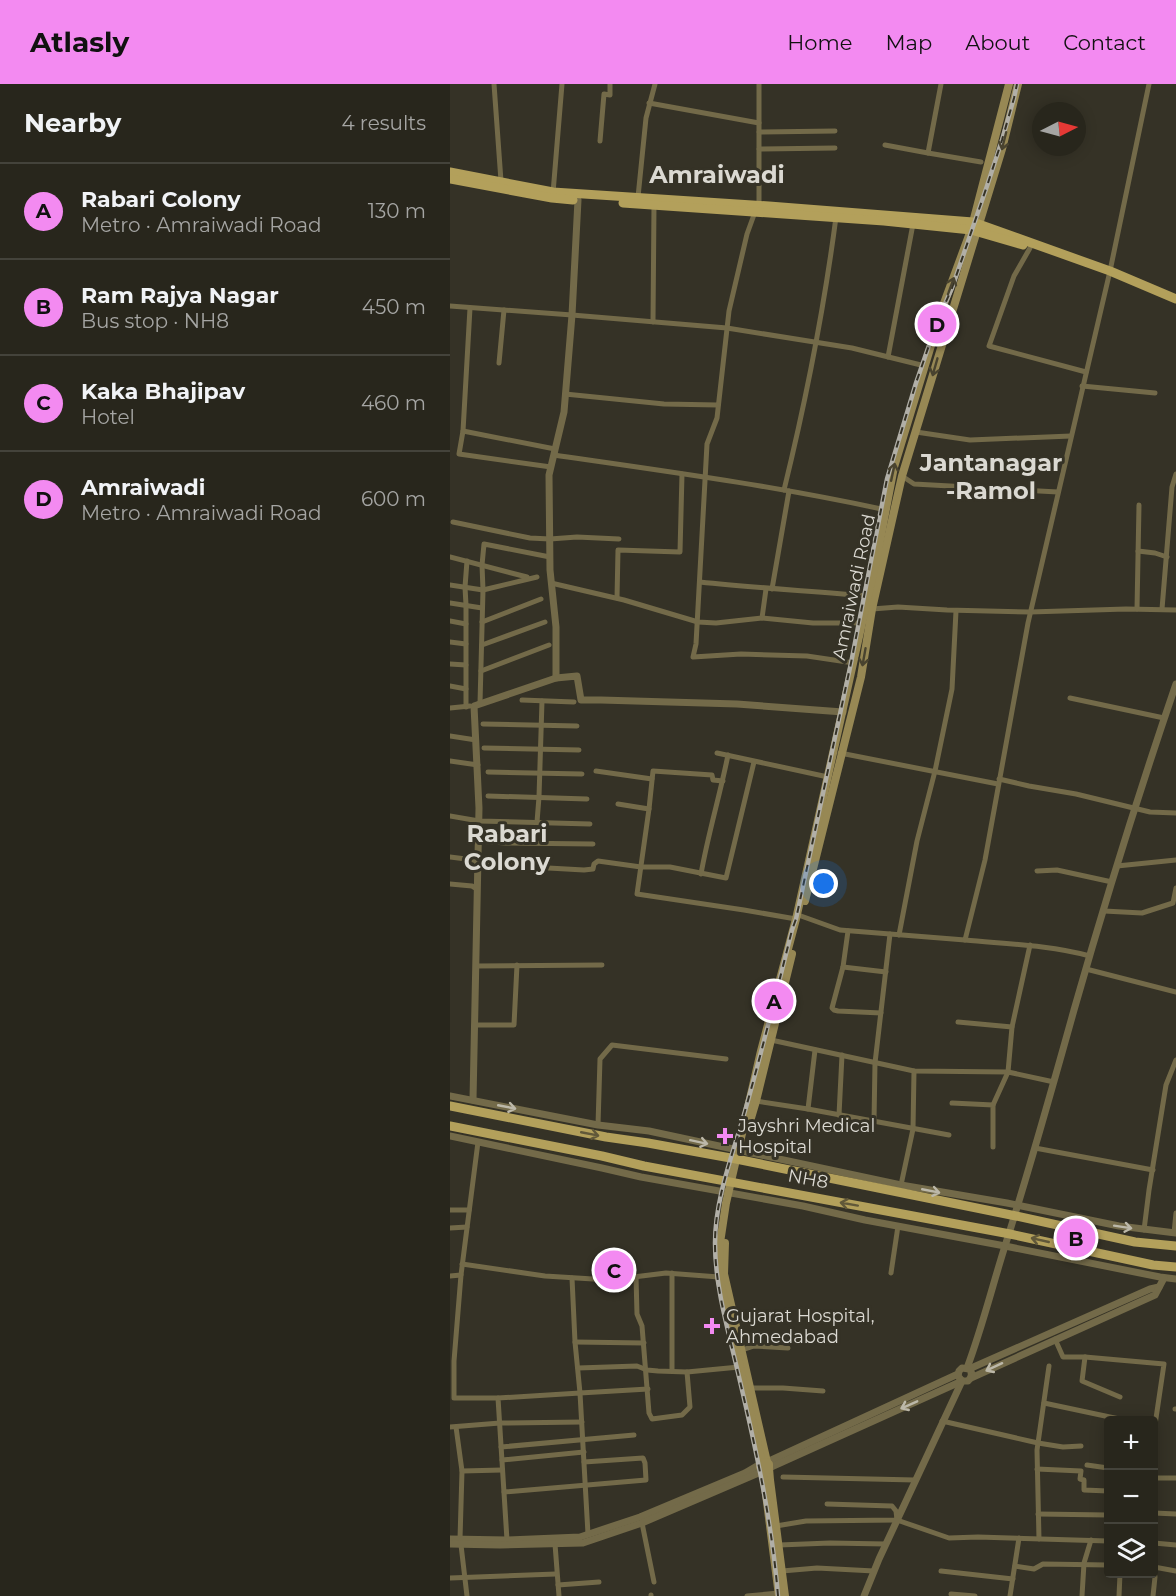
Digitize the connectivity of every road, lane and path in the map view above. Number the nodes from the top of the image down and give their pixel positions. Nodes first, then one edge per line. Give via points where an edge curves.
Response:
1 (494, 84) edge
2 (562, 84) edge
3 (610, 84) edge
4 (655, 84) edge
5 (759, 84) edge
6 (941, 84) edge
7 (1009, 84) edge
8 (1018, 84) edge
9 (1149, 84) edge
10 (649, 104) junction
11 (759, 123) junction
12 (835, 131) dead end
13 (759, 132) junction
14 (600, 141) dead end
15 (885, 146) dead end
16 (836, 148) dead end
17 (759, 149) junction
18 (928, 153) junction
19 (981, 162) dead end
20 (450, 172) edge
21 (450, 179) edge
22 (501, 182) junction
23 (553, 195) junction
24 (638, 198) junction
25 (578, 200) junction
26 (654, 205) junction
27 (757, 209) junction
28 (836, 217) junction
29 (913, 224) junction
30 (975, 226) junction
31 (1030, 248) junction
32 (1109, 273) junction
33 (1176, 299) edge
34 (1176, 304) edge
35 (450, 306) edge
36 (471, 308) junction
37 (504, 310) junction
38 (572, 315) junction
39 (653, 322) junction
40 (727, 328) junction
41 (815, 342) junction
42 (888, 357) junction
43 (499, 363) dead end
44 (925, 366) junction
45 (1086, 372) junction
46 (1082, 386) junction
47 (1155, 393) dead end
48 (565, 394) junction
49 (718, 405) junction
50 (463, 431) junction
51 (916, 432) junction
52 (1071, 436) junction
53 (554, 452) junction
54 (551, 467) junction
55 (682, 474) junction
56 (1176, 474) edge
57 (902, 476) junction
58 (705, 477) junction
59 (786, 490) junction
60 (1058, 492) junction
61 (1139, 505) dead end
62 (886, 510) junction
63 (453, 522) dead end
64 (550, 539) junction
65 (619, 539) dead end
66 (1138, 551) junction
67 (450, 556) edge
68 (550, 557) junction
69 (1167, 557) junction
70 (467, 561) junction
71 (482, 565) junction
72 (537, 577) dead end
73 (530, 578) junction
74 (700, 582) junction
75 (551, 583) junction
76 (450, 585) edge
77 (465, 587) junction
78 (769, 589) junction
79 (483, 590) junction
80 (868, 596) junction
81 (617, 598) junction
82 (541, 599) dead end
83 (450, 603) edge
84 (466, 605) junction
85 (482, 608) junction
86 (872, 609) junction
87 (1137, 609) junction
88 (1162, 609) junction
89 (1176, 610) edge
90 (956, 611) junction
91 (1030, 612) junction
92 (762, 618) junction
93 (450, 621) edge
94 (482, 622) junction
95 (545, 622) dead end
96 (698, 622) junction
97 (862, 623) junction
98 (466, 624) junction
99 (450, 642) edge
100 (466, 644) junction
101 (482, 645) junction
102 (549, 645) dead end
103 (854, 663) junction
104 (450, 664) edge
105 (466, 665) junction
106 (481, 671) junction
107 (556, 678) junction
108 (1176, 684) edge
109 (450, 686) edge
110 (466, 690) junction
111 (1070, 698) dead end
112 (522, 700) dead end
113 (542, 701) junction
114 (574, 702) dead end
115 (474, 705) junction
116 (450, 708) edge
117 (843, 712) junction
118 (1164, 718) junction
119 (483, 724) dead end
120 (542, 726) junction
121 (577, 726) dead end
122 (450, 736) edge
123 (476, 740) junction
124 (484, 748) dead end
125 (541, 749) junction
126 (579, 750) dead end
127 (717, 753) dead end
128 (838, 753) junction
129 (728, 755) junction
130 (450, 761) edge
131 (754, 762) junction
132 (478, 765) junction
133 (596, 771) dead end
134 (935, 771) junction
135 (488, 772) dead end
136 (540, 773) junction
137 (582, 774) dead end
138 (828, 777) junction
139 (652, 778) junction
140 (998, 781) junction
141 (723, 782) junction
142 (488, 796) dead end
143 (539, 797) junction
144 (587, 799) dead end
145 (618, 804) dead end
146 (649, 809) junction
147 (1134, 809) junction
148 (1176, 813) edge
149 (450, 816) edge
150 (479, 821) junction
151 (537, 822) junction
152 (590, 824) dead end
153 (478, 841) junction
154 (593, 844) dead end
155 (450, 857) edge
156 (1176, 860) edge
157 (479, 864) junction
158 (1117, 866) junction
159 (640, 867) junction
160 (1037, 871) dead end
161 (701, 874) junction
162 (1112, 882) junction
163 (450, 884) edge
164 (1176, 888) edge
165 (477, 889) junction
166 (1104, 911) junction
167 (799, 918) junction
168 (848, 931) junction
169 (890, 934) junction
170 (899, 935) junction
171 (965, 940) junction
172 (1030, 945) junction
173 (1090, 956) junction
174 (517, 965) junction
175 (602, 965) dead end
176 (476, 966) junction
177 (843, 967) junction
178 (1086, 969) junction
179 (885, 972) junction
180 (1176, 992) edge
181 (881, 1013) junction
182 (958, 1022) dead end
183 (474, 1025) junction
184 (1012, 1028) junction
185 (771, 1040) junction
186 (815, 1050) junction
187 (842, 1055) junction
188 (726, 1059) dead end
189 (1176, 1060) edge
190 (875, 1063) junction
191 (914, 1071) junction
192 (1008, 1072) junction
193 (1054, 1082) junction
194 (450, 1096) edge
195 (473, 1100) junction
196 (753, 1102) junction
197 (952, 1103) dead end
198 (993, 1105) junction
199 (450, 1106) edge
200 (808, 1109) junction
201 (839, 1115) junction
202 (874, 1121) junction
203 (598, 1125) junction
204 (450, 1126) edge
205 (913, 1129) junction
206 (949, 1135) dead end
207 (450, 1136) edge
208 (478, 1142) junction
209 (993, 1147) dead end
210 (1035, 1148) junction
211 (739, 1155) junction
212 (1153, 1170) junction
213 (733, 1182) junction
214 (901, 1185) junction
215 (731, 1194) junction
216 (1019, 1206) junction
217 (450, 1210) edge
218 (469, 1210) junction
219 (1176, 1214) edge
220 (1016, 1216) junction
221 (898, 1226) junction
222 (467, 1227) junction
223 (450, 1228) edge
224 (1144, 1230) junction
225 (1175, 1233) edge
226 (1010, 1234) junction
227 (1005, 1246) junction
228 (1176, 1246) edge
229 (462, 1264) junction
230 (1159, 1265) junction
231 (1176, 1267) edge
232 (672, 1273) junction
233 (891, 1273) dead end
234 (461, 1275) junction
235 (450, 1276) edge
236 (636, 1277) junction
237 (719, 1277) junction
238 (572, 1278) junction
239 (1164, 1278) junction
240 (1176, 1279) edge
241 (1159, 1287) junction
242 (1055, 1339) junction
243 (575, 1342) junction
244 (644, 1343) junction
245 (788, 1348) dead end
246 (742, 1350) junction
247 (1085, 1356) junction
248 (740, 1366) junction
249 (1049, 1366) dead end
250 (578, 1368) junction
251 (968, 1369) junction
252 (647, 1370) junction
253 (672, 1371) junction
254 (687, 1372) junction
255 (958, 1374) junction
256 (971, 1378) junction
257 (962, 1381) junction
258 (750, 1388) junction
259 (648, 1389) junction
260 (823, 1391) dead end
261 (580, 1393) junction
262 (1120, 1397) dead end
263 (498, 1398) junction
264 (1044, 1403) junction
265 (1105, 1416) edge
266 (1156, 1416) edge
267 (942, 1421) junction
268 (582, 1422) junction
269 (500, 1423) junction
270 (453, 1427) edge
271 (634, 1435) dead end
272 (583, 1440) junction
273 (459, 1443) junction
274 (1038, 1443) junction
275 (450, 1444) edge
276 (1081, 1446) dead end
277 (501, 1447) junction
278 (584, 1452) junction
279 (501, 1460) junction
280 (584, 1462) junction
281 (1087, 1465) dead end
282 (765, 1466) junction
283 (1104, 1467) edge
284 (502, 1470) junction
285 (1037, 1470) junction
286 (462, 1471) junction
287 (783, 1477) dead end
288 (1158, 1478) edge
289 (1176, 1478) edge
290 (915, 1480) junction
291 (586, 1485) junction
292 (1104, 1491) edge
293 (504, 1492) junction
294 (827, 1504) dead end
295 (1158, 1513) edge
296 (1038, 1514) junction
297 (1176, 1514) edge
298 (1104, 1515) edge
299 (897, 1520) junction
300 (642, 1523) junction
301 (776, 1526) junction
302 (588, 1534) junction
303 (1018, 1538) junction
304 (450, 1539) edge
305 (1039, 1539) junction
306 (507, 1540) junction
307 (1091, 1540) junction
308 (1104, 1541) edge
309 (460, 1542) junction
310 (450, 1544) edge
311 (555, 1544) junction
312 (886, 1544) junction
313 (1158, 1544) edge
314 (778, 1545) junction
315 (1176, 1545) edge
316 (1084, 1563) junction
317 (1104, 1565) edge
318 (1015, 1566) junction
319 (1158, 1568) edge
320 (874, 1571) junction
321 (940, 1571) dead end
322 (1176, 1571) edge
323 (782, 1572) junction
324 (556, 1574) junction
325 (450, 1578) edge
326 (465, 1578) junction
327 (1120, 1578) edge
328 (1155, 1578) edge
329 (1013, 1579) junction
330 (599, 1581) dead end
331 (654, 1582) dead end
332 (558, 1585) junction
333 (951, 1594) dead end
334 (781, 1595) edge
335 (467, 1596) edge
336 (559, 1596) edge
337 (747, 1596) edge
338 (864, 1596) edge
339 (975, 1596) edge
340 (1010, 1596) edge
341 (1082, 1596) edge
342 (1119, 1596) edge
343 (1153, 1596) edge

1 - 22 street
2 - 23 street
3 - 14 street via 610,95 604,94
4 - 10 street
5 - 11 street
6 - 18 street
7 - 30 main road, Amraiwadi Road
8 -> 30 main road via 1002,149
9 - 32 street
10 - 11 street
10 - 24 street
11 - 13 street
12 - 13 street
13 - 17 street
15 - 18 street
16 - 17 street
17 - 27 street
18 - 19 street
20 - 22 main road
21 - 23 main road
22 - 23 main road
23 - 24 main road
23 - 25 main road
24 - 27 main road
25 - 26 main road
25 - 38 street
26 - 27 main road
26 - 39 street
27 - 28 main road
27 - 30 main road
27 - 40 street via 747,234
28 - 29 main road
28 - 41 street
29 - 30 main road
29 - 42 street
30 - 31 main road
30 - 32 main road
44 -> 30 main road, Amraiwadi Road via 943,306
30 -> 51 main road
31 - 32 main road
31 - 45 street via 1014,276 989,346
32 - 33 main road
32 - 34 main road
32 - 45 street
35 - 36 street
36 - 37 street
36 - 50 street
37 - 38 street
37 - 43 street
38 - 39 street
38 - 48 street
39 - 40 street
40 - 41 street
40 - 49 street
41 - 42 street
41 - 59 street
42 - 44 street
62 -> 44 main road, Amraiwadi Road via 894,467
45 - 46 street
46 - 47 street
46 - 52 street
48 - 49 street
48 - 53 street
49 - 58 street via 707,444
50 - 53 street
50 - 54 street via 459,454
51 - 52 street via 970,440
51 - 57 main road
52 - 60 street
53 - 54 street
53 - 55 street
54 - 64 street
55 - 58 street
55 - 81 street via 680,552 618,550
56 - 69 street
57 - 60 street via 914,484
57 - 86 main road
58 - 59 street
58 - 74 street
59 - 62 street
59 - 78 street
60 - 91 street
61 - 66 street
62 - 80 main road, Amraiwadi Road
63 - 64 street
64 - 65 street
64 - 68 street
66 - 69 street
66 - 87 street
67 - 70 street
68 - 71 street via 484,543
68 - 75 street
69 - 88 street
70 - 71 street
70 - 77 street
71 - 73 street
71 - 79 street
72 - 73 street
73 - 79 street
74 - 78 street
74 - 96 street
75 - 81 street
75 - 107 street
76 - 77 street
77 - 79 street
77 - 84 street
78 - 80 street
78 - 92 street
79 - 85 street
80 - 97 main road, Amraiwadi Road
81 - 96 street
82 - 94 street
83 - 84 street
84 - 85 street
84 - 98 street
85 - 94 street
86 - 90 street
86 -> 128 main road via 861,677
87 - 88 street
87 - 91 street
88 - 89 street
90 - 91 street
90 - 134 street via 952,689
91 - 140 street
92 - 96 street
92 - 97 street
93 - 98 street
94 - 101 street
95 - 101 street
96 - 103 street via 693,657 807,656
97 - 103 main road, Amraiwadi Road
98 - 100 street
99 - 100 street
100 - 105 street
101 - 106 street
102 - 106 street
103 - 117 main road, Amraiwadi Road
104 - 105 street
105 - 110 street
106 - 115 street
107 - 115 street
107 - 117 street via 577,676 581,700 738,704
108 - 118 street
109 - 110 street
110 - 115 street
111 - 118 street
112 - 113 street
113 - 114 street
113 - 120 street
115 - 116 street
115 - 123 street
117 - 128 main road, Amraiwadi Road
118 - 147 street
119 - 120 street
120 - 121 street
120 - 125 street
122 - 123 street
123 - 132 street
124 - 125 street
125 - 126 street
125 - 136 street
127 - 129 street
128 - 134 street
128 - 138 main road, Amraiwadi Road
128 - 167 main road
129 - 131 street
129 - 141 street
130 - 132 street
131 - 138 street
131 - 161 street via 726,878
132 - 150 street
133 - 139 street
134 - 140 street
134 - 170 street
135 - 136 street
136 - 137 street
136 - 143 street
138 - 167 main road, Amraiwadi Road
139 - 141 street via 653,771 712,775 713,780
139 - 146 street
140 - 147 street
140 - 171 street
141 - 161 street
142 - 143 street
143 - 144 street
143 - 151 street
145 - 146 street
146 - 159 street
147 - 148 street
147 - 158 street
149 - 150 street
150 - 151 street
150 - 153 street
151 - 152 street
153 - 154 street
153 - 157 street
155 - 157 street
156 - 158 street
157 - 159 street via 584,870 593,869 598,861
157 - 165 street
158 - 162 street
159 - 161 street via 670,867
159 - 167 street via 636,894
160 - 162 street via 1057,870
162 - 166 street
163 - 165 street
164 - 166 street via 1173,903 1142,913
165 - 176 street
166 - 173 street
167 - 168 street
167 - 185 main road
167 - 196 main road, Amraiwadi Road via 761,1051
168 - 169 street
168 - 177 street
169 - 170 street
169 - 179 street
170 - 171 street
171 - 172 street
172 - 173 street
172 - 184 street
173 - 178 street
174 - 175 street
174 - 176 street
174 - 183 street via 514,1025
176 - 183 street
177 - 179 street
177 - 181 street via 832,1008
178 - 180 street
178 - 193 street
179 - 181 street
181 - 190 street
182 - 184 street
183 - 195 street
184 - 192 street
185 - 186 street
185 - 196 main road
186 - 187 street
186 - 200 street
187 - 190 street
187 - 201 street
188 - 203 street via 612,1045 600,1059
189 - 212 street via 1166,1085
190 - 191 street
190 - 202 street
191 - 192 street
191 - 205 street
192 - 193 street
192 - 198 street
193 - 210 street
194 - 195 street
195 -> 203 street
196 - 200 street
196 - 211 main road
197 - 198 street
198 - 209 street
199 -> 211 main road via 606,1137 724,1157
200 - 201 street
201 - 202 street
202 - 205 street
203 -> 211 street via 649,1131
204 - 213 main road, NH8
205 - 206 street
205 - 214 street
207 - 208 street
208 - 215 street
208 - 218 street
210 - 212 street
210 - 216 street
211 - 213 main road
211 - 214 street
211 - 220 main road
212 - 224 street
213 - 215 main road
226 -> 213 main road, NH8
214 -> 216 street
215 - 221 street
215 - 237 main road via 720,1243
215 - 246 main road via 724,1274
216 - 220 street
216 -> 224 street
217 - 218 street
218 - 222 street
219 - 225 street
220 - 226 street
220 - 228 main road via 1135,1242
221 - 227 street
221 - 233 street
222 - 223 street
222 - 229 street
224 - 225 street
226 - 227 street
230 -> 226 main road, NH8
227 - 239 street
227 - 251 street
229 - 234 street
229 - 238 street
230 - 231 main road, NH8
230 - 239 street
232 - 236 street
232 - 237 street
232 - 253 street
234 - 235 street
234 - 263 street via 454,1398
236 - 238 street
236 - 244 street via 637,1314
237 - 248 main road
238 - 243 street
239 - 240 street
239 - 241 street
241 - 242 street via 1155,1295
241 - 251 street
242 - 247 street via 1063,1357
242 -> 256 street
243 - 244 street
243 - 250 street
244 - 252 street
245 - 246 street via 754,1346
246 - 258 main road
247 - 262 street via 1082,1381
247 - 266 street via 1164,1364
248 - 254 street
248 - 282 main road
249 - 264 street
250 - 252 street via 637,1366
250 - 261 street
251 - 255 street
251 - 256 street
252 - 253 street
252 - 259 street
253 - 254 street
254 - 259 street via 690,1407 682,1414 652,1419
255 - 257 street
255 - 282 street
256 - 257 street
257 - 267 street
257 -> 282 street
258 - 260 street
258 - 282 main road
259 - 261 street
261 - 263 street
261 - 268 street
263 - 269 street
264 - 265 street
264 - 274 street
267 - 274 street
267 - 290 street
268 - 269 street
268 - 272 street
269 - 270 street
269 - 277 street
270 - 273 street
271 - 272 street
272 - 277 street
272 - 278 street
273 - 275 street
273 - 286 street
274 - 276 street
274 - 285 street
277 - 279 street
278 - 279 street
278 - 280 street
279 - 284 street
280 - 291 street
280 - 291 street via 642,1458 645,1462 646,1480
281 - 283 street
282 - 300 street
282 - 301 main road
282 - 302 street
282 - 334 main road
284 - 286 street
284 - 293 street
285 - 292 street via 1081,1471 1084,1490
285 - 296 street
286 - 309 street
287 - 290 street
288 - 289 street
290 - 299 street
291 - 293 street
291 - 302 street
293 - 306 street
294 - 299 street via 892,1506
295 - 297 street
296 - 298 street
296 - 305 street
299 - 301 street via 806,1521
299 - 303 street via 949,1538
299 - 312 street
300 - 311 street via 583,1543
300 - 331 street
301 - 314 main road
302 - 306 street
303 - 305 street
303 - 318 street
304 - 309 street
305 - 307 street
306 - 309 street
307 - 308 street
307 - 316 street
309 - 310 street
309 - 311 street
309 - 326 street
311 - 324 street
312 - 314 street
312 - 320 street
313 - 315 street
314 - 323 main road
316 - 317 street
316 - 318 street via 1042,1564 1034,1569
316 - 341 street
318 - 329 street
319 - 322 street
320 - 323 street via 817,1568
320 - 338 street
321 - 329 street
323 - 334 main road
324 - 326 street
324 - 332 street
325 - 326 street
326 - 335 street
327 - 342 street
328 - 343 street
329 - 340 street
330 - 332 street
332 - 336 street
333 - 339 street
334 - 337 street

